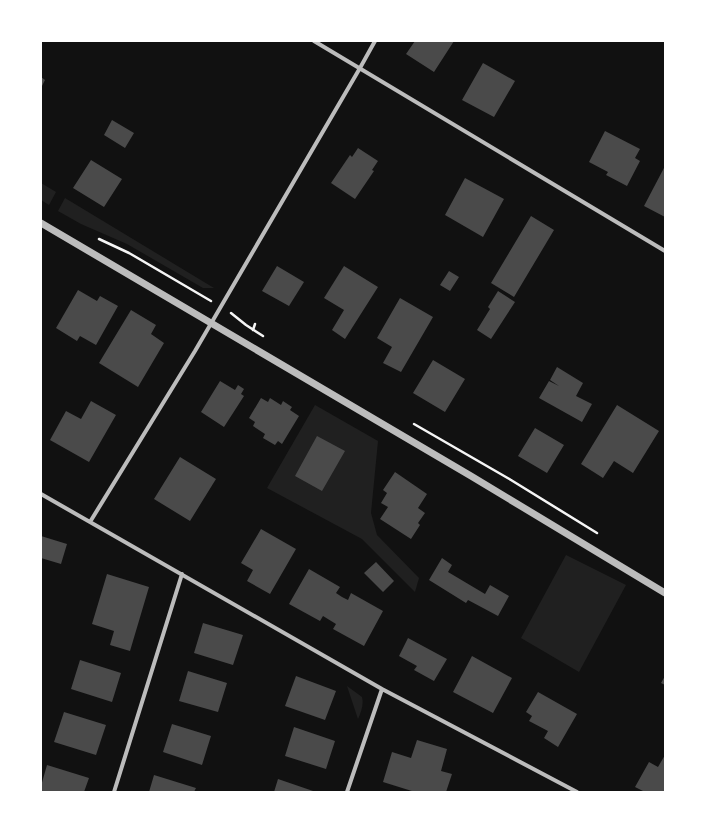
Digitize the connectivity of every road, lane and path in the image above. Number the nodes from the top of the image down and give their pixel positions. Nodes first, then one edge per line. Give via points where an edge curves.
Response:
1 (314, 41) edge
2 (375, 41) edge
3 (360, 68) junction
4 (41, 223) edge
5 (665, 251) edge
6 (210, 324) junction
7 (41, 494) edge
8 (90, 522) junction
9 (182, 574) junction
10 (665, 593) edge
11 (382, 690) junction
12 (114, 792) edge
13 (347, 792) edge
14 (577, 792) edge

1 - 3 street
2 - 3 street
3 - 5 street
3 - 6 street
4 - 6 street
6 - 8 street
6 - 10 street
7 - 8 street
8 - 9 street
9 - 11 street
9 - 12 street
11 - 13 street
11 - 14 street

